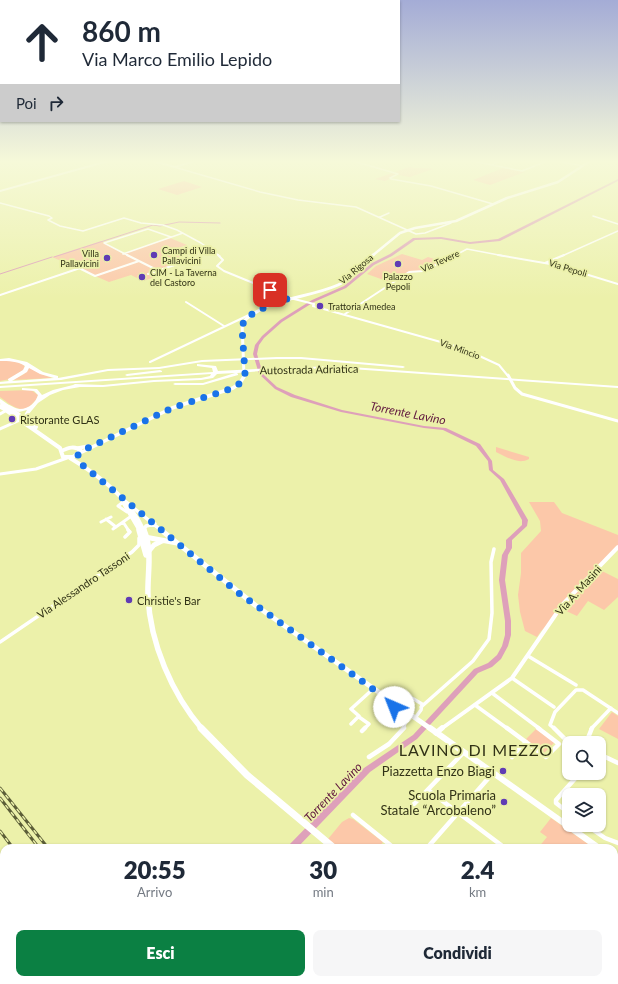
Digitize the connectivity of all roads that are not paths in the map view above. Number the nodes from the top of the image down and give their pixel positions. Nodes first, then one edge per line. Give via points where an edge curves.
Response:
1 (15, 207) edge
2 (355, 207) edge
3 (487, 207) edge
4 (389, 214) dead end
5 (593, 216) dead end
6 (379, 217) junction
7 (451, 223) junction
8 (618, 224) edge
9 (407, 230) junction
10 (618, 231) edge
11 (183, 233) junction
12 (171, 237) junction
13 (123, 254) junction
14 (195, 258) dead end
15 (139, 261) junction
16 (95, 263) dead end
17 (545, 263) junction
18 (79, 268) junction
19 (159, 270) junction
20 (148, 274) dead end
21 (618, 284) edge
22 (0, 294) edge
23 (290, 298) junction
24 (186, 302) dead end
25 (251, 314) junction
26 (345, 314) junction
27 (224, 326) junction
28 (0, 360) edge
29 (150, 362) dead end
30 (25, 363) junction
31 (159, 368) junction
32 (274, 368) junction
33 (413, 369) junction
34 (213, 372) junction
35 (74, 377) junction
36 (103, 378) junction
37 (56, 383) junction
38 (138, 383) junction
39 (0, 386) edge
40 (82, 386) junction
41 (618, 386) edge
42 (39, 399) junction
43 (0, 401) edge
44 (3, 407) edge
45 (32, 407) junction
46 (0, 414) edge
47 (21, 420) junction
48 (29, 421) junction
49 (618, 421) edge
50 (0, 430) edge
51 (94, 445) junction
52 (69, 447) junction
53 (78, 448) junction
54 (61, 453) junction
55 (79, 454) junction
56 (69, 458) junction
57 (54, 463) junction
58 (80, 463) junction
59 (0, 474) edge
60 (124, 501) junction
61 (111, 517) dead end
62 (130, 517) junction
63 (106, 520) junction
64 (101, 522) dead end
65 (123, 522) junction
66 (156, 524) junction
67 (142, 532) junction
68 (167, 534) junction
69 (125, 538) dead end
70 (146, 538) junction
71 (163, 540) junction
72 (181, 545) junction
73 (618, 547) edge
74 (494, 549) dead end
75 (148, 552) junction
76 (148, 564) junction
77 (0, 642) edge
78 (528, 656) junction
79 (512, 678) junction
80 (576, 685) dead end
81 (373, 688) junction
82 (492, 693) junction
83 (394, 704) junction
84 (475, 705) junction
85 (421, 707) junction
86 (554, 707) dead end
87 (611, 708) junction
88 (618, 713) edge
89 (359, 717) junction
90 (415, 718) junction
91 (352, 724) dead end
92 (362, 731) dead end
93 (434, 732) junction
94 (562, 736) edge
95 (588, 736) edge
96 (526, 742) junction
97 (560, 744) joint
98 (464, 752) junction
99 (369, 757) dead end
100 (512, 757) dead end
101 (606, 757) edge
102 (618, 763) edge
103 (493, 773) junction
104 (574, 780) edge
105 (567, 788) edge
106 (428, 790) junction
107 (562, 793) edge
108 (414, 804) dead end
109 (562, 808) edge
110 (458, 813) junction
111 (353, 815) dead end
112 (596, 832) edge
113 (618, 843) edge
114 (329, 844) edge
115 (389, 844) edge
116 (430, 844) edge
117 (501, 844) edge
118 (593, 844) edge

1 - 11 street via 49,216 52,218 48,220 60,226 83,231 124,218 162,225
2 - 6 street
3 - 7 main road, Via Rigosa
4 - 6 street
5 - 8 street
6 - 9 street
7 - 9 main road, Via Rigosa
7 - 9 street, Via Rigosa via 418,234
9 - 23 main road, Via Rigosa via 391,239 340,284 326,290
10 - 17 street, Via Pepoli
11 - 12 street
11 - 23 street, Via Mincio via 215,252 222,259 217,266 220,269
12 - 13 street
12 - 13 street via 148,229 104,243
13 - 15 street
14 - 19 street
15 - 18 street via 95,276
15 - 19 street
16 - 18 street
17 - 21 street, Via Pepoli
17 - 26 street, Via Tevere via 467,249 423,271 409,272
18 - 22 street
19 - 20 street
23 - 25 main road, Via Rigosa
23 - 26 street, Via Mincio
24 - 27 street
25 - 27 street
25 - 51 main road via 242,323 245,373 239,384 172,408
26 - 49 street, Via Mincio via 462,348 499,365 522,394 573,406
27 - 29 street
28 - 30 highway via 15,359
30 - 35 highway via 50,376
30 - 39 highway via 27,368 22,374
31 - 33 highway via 197,362 277,358
31 - 35 highway via 114,370
31 - 37 highway via 204,364 214,366 219,371 217,376 208,381 196,383 178,380
32 - 33 highway, Autostrada Adriatica via 334,365
32 - 34 highway, Autostrada Adriatica
32 - 38 highway via 236,374 199,385
32 - 41 highway, Autostrada Adriatica via 373,368
33 - 41 highway, Autostrada Adriatica
34 - 36 highway, Autostrada Adriatica
34 - 37 highway, Autostrada Adriatica
35 - 39 highway
36 - 38 highway via 203,365 214,367 216,372 205,379
36 - 39 highway, Autostrada Adriatica
37 - 39 highway, Autostrada Adriatica
38 - 40 highway
39 - 40 highway
39 - 42 highway via 33,390 40,394
40 - 42 highway via 55,390
42 - 45 highway
43 - 44 main road
44 - 45 highway via 19,410
44 - 46 street
44 - 47 main road
44 - 48 main road
45 - 48 highway via 26,416
47 - 50 street
47 - 54 main road via 60,448
48 - 52 main road via 62,446
51 - 53 main road
51 - 55 main road
52 - 53 main road
52 - 54 main road
53 - 55 main road
54 - 56 main road
54 - 57 street
55 - 56 main road
55 - 58 main road
56 - 57 street
56 - 58 main road
57 - 59 street via 30,470
58 - 60 main road
60 - 62 street, Via Alessandro Tassoni via 118,506 125,509
60 - 66 main road
60 - 67 main road via 138,517
61 - 63 street
62 - 65 street
62 - 77 street, Via Alessandro Tassoni via 139,540 135,549
63 - 64 street
63 - 65 street via 114,528
65 - 69 street via 130,532
66 - 67 main road via 146,526
66 - 68 main road
67 - 70 main road
67 - 76 main road
68 - 71 main road
68 - 72 main road
70 - 71 main road
70 - 75 main road
71 - 72 main road
71 - 75 main road
72 - 81 main road via 255,605
73 - 78 street, Via A. Masini via 563,604
74 - 85 street via 491,562 489,639 479,654
75 - 76 main road
76 - 114 main road via 149,608 156,642 169,677 183,703 201,728 240,769
78 - 79 street, Via A. Masini
78 - 80 street
79 - 82 street, Via A. Masini
79 - 86 street
81 - 83 main road
81 - 89 street via 351,709
82 - 84 street, Via A. Masini
82 - 97 street
83 - 85 street via 405,694 422,704
83 - 90 main road
83 - 99 street via 396,710 407,718 407,726 401,736 389,746
84 - 93 street, Via A. Masini
84 - 96 street
85 - 90 street
87 - 88 street
87 - 94 street via 583,690 576,690 555,712 550,725
87 - 95 street via 591,729
89 - 91 street
89 - 92 street via 369,724
90 - 93 main road
93 - 98 main road
96 - 97 street via 546,757
96 - 100 street
98 - 103 main road
98 - 106 street
101 - 102 street
103 - 110 street
103 - 118 main road
104 - 105 street
106 - 108 street
106 - 110 street
107 - 109 street via 556,800
110 - 116 street
110 - 117 street
111 - 115 street
112 - 113 street

